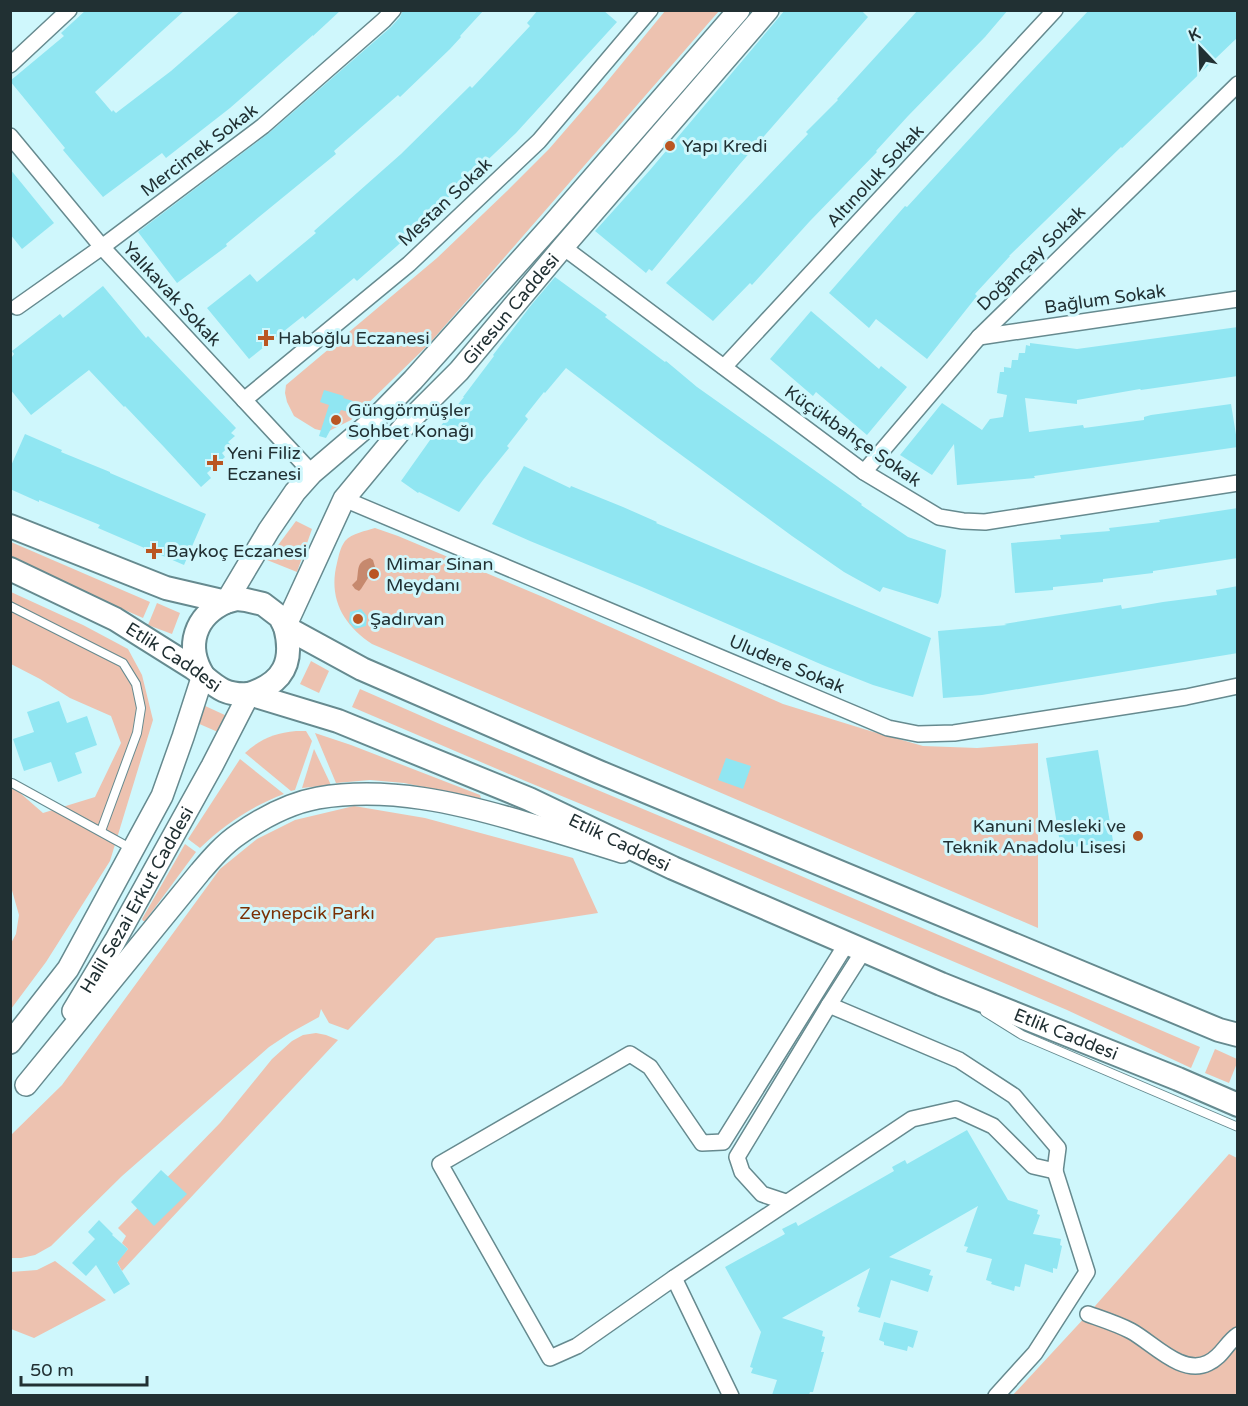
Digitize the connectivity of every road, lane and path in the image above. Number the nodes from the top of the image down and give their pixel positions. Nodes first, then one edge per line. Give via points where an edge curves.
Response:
1 (69, 10) edge
2 (393, 10) edge
3 (739, 10) edge
4 (768, 10) edge
5 (1055, 10) edge
6 (643, 13) edge
7 (10, 65) edge
8 (1238, 84) edge
9 (10, 136) edge
10 (102, 247) junction
11 (563, 247) junction
12 (1238, 299) edge
13 (13, 308) edge
14 (979, 337) junction
15 (724, 368) junction
16 (244, 399) junction
17 (864, 472) junction
18 (312, 473) junction
19 (1238, 483) edge
20 (344, 499) junction
21 (10, 526) edge
22 (10, 569) edge
23 (226, 602) junction
24 (10, 606) edge
25 (285, 627) junction
26 (203, 675) junction
27 (1238, 686) edge
28 (249, 694) junction
29 (10, 783) edge
30 (101, 831) junction
31 (132, 849) junction
32 (673, 868) junction
33 (855, 947) junction
34 (940, 984) junction
35 (829, 1005) junction
36 (1238, 1035) edge
37 (10, 1043) edge
38 (18, 1091) edge
39 (1238, 1105) edge
40 (1238, 1127) edge
41 (1055, 1171) junction
42 (786, 1202) junction
43 (674, 1278) junction
44 (1088, 1314) dead end
45 (1238, 1335) edge
46 (731, 1395) edge
47 (996, 1395) edge

1 - 7 street
2 - 10 street, Mercimek Sokak via 263,126
3 - 18 main road, Giresun Caddesi via 413,380 373,421
4 - 11 main road, Giresun Caddesi
5 - 15 street, Altınoluk Sokak
6 - 16 street, Mestan Sokak via 539,141 409,264
8 - 14 street, Doğançay Sokak
9 - 10 street, Yalıkavak Sokak
10 - 13 street, Mercimek Sokak
10 - 16 street, Yalıkavak Sokak
11 - 15 street, Küçükbahçe Sokak
11 - 20 main road, Giresun Caddesi
12 - 14 street, Bağlum Sokak
14 - 17 street, Doğançay Sokak
15 - 17 street, Küçükbahçe Sokak
16 - 18 street, Yalıkavak Sokak
17 - 19 street, Küçükbahçe Sokak via 939,517 985,522
18 - 23 main road, Giresun Caddesi via 285,506
20 - 25 main road, Giresun Caddesi
20 - 27 street, Uludere Sokak via 888,728 918,734 954,733
21 - 23 main road via 166,588
22 - 26 main road, Etlik Caddesi via 115,619
23 - 25 main road via 237,599 263,604 280,617
23 - 26 main road via 206,616 194,638 195,660
24 - 30 lane via 123,663 136,684 141,708 137,733
25 - 28 main road via 289,653 282,672 272,684
25 - 36 main road via 362,669 599,772
26 - 28 main road, Etlik Caddesi via 227,692
26 - 31 main road, Halil Sezai Erkut Caddesi via 162,796
28 - 32 main road, Etlik Caddesi via 338,721 529,799
28 - 38 main road, Halil Sezai Erkut Caddesi via 115,941
29 - 30 lane
30 - 31 lane
31 - 37 main road, Halil Sezai Erkut Caddesi via 68,969
32 - 33 main road, Etlik Caddesi
32 - 38 main road via 449,803 369,794 318,798 297,804 257,823 224,845
33 - 34 main road, Etlik Caddesi
33 - 35 street
33 - 43 street via 723,1142 702,1143 650,1067 630,1054 440,1164 550,1358 577,1346
34 - 39 main road, Etlik Caddesi
34 - 40 lane via 1022,1035
35 - 41 street via 959,1060 1014,1096 1058,1148
35 - 42 street via 737,1157 742,1172 762,1194
41 - 42 street via 1033,1166 993,1126 956,1109 912,1119
41 - 47 street via 1087,1272 1035,1353
42 - 43 street
43 - 46 street
44 - 45 street via 1130,1330 1184,1366 1207,1364

